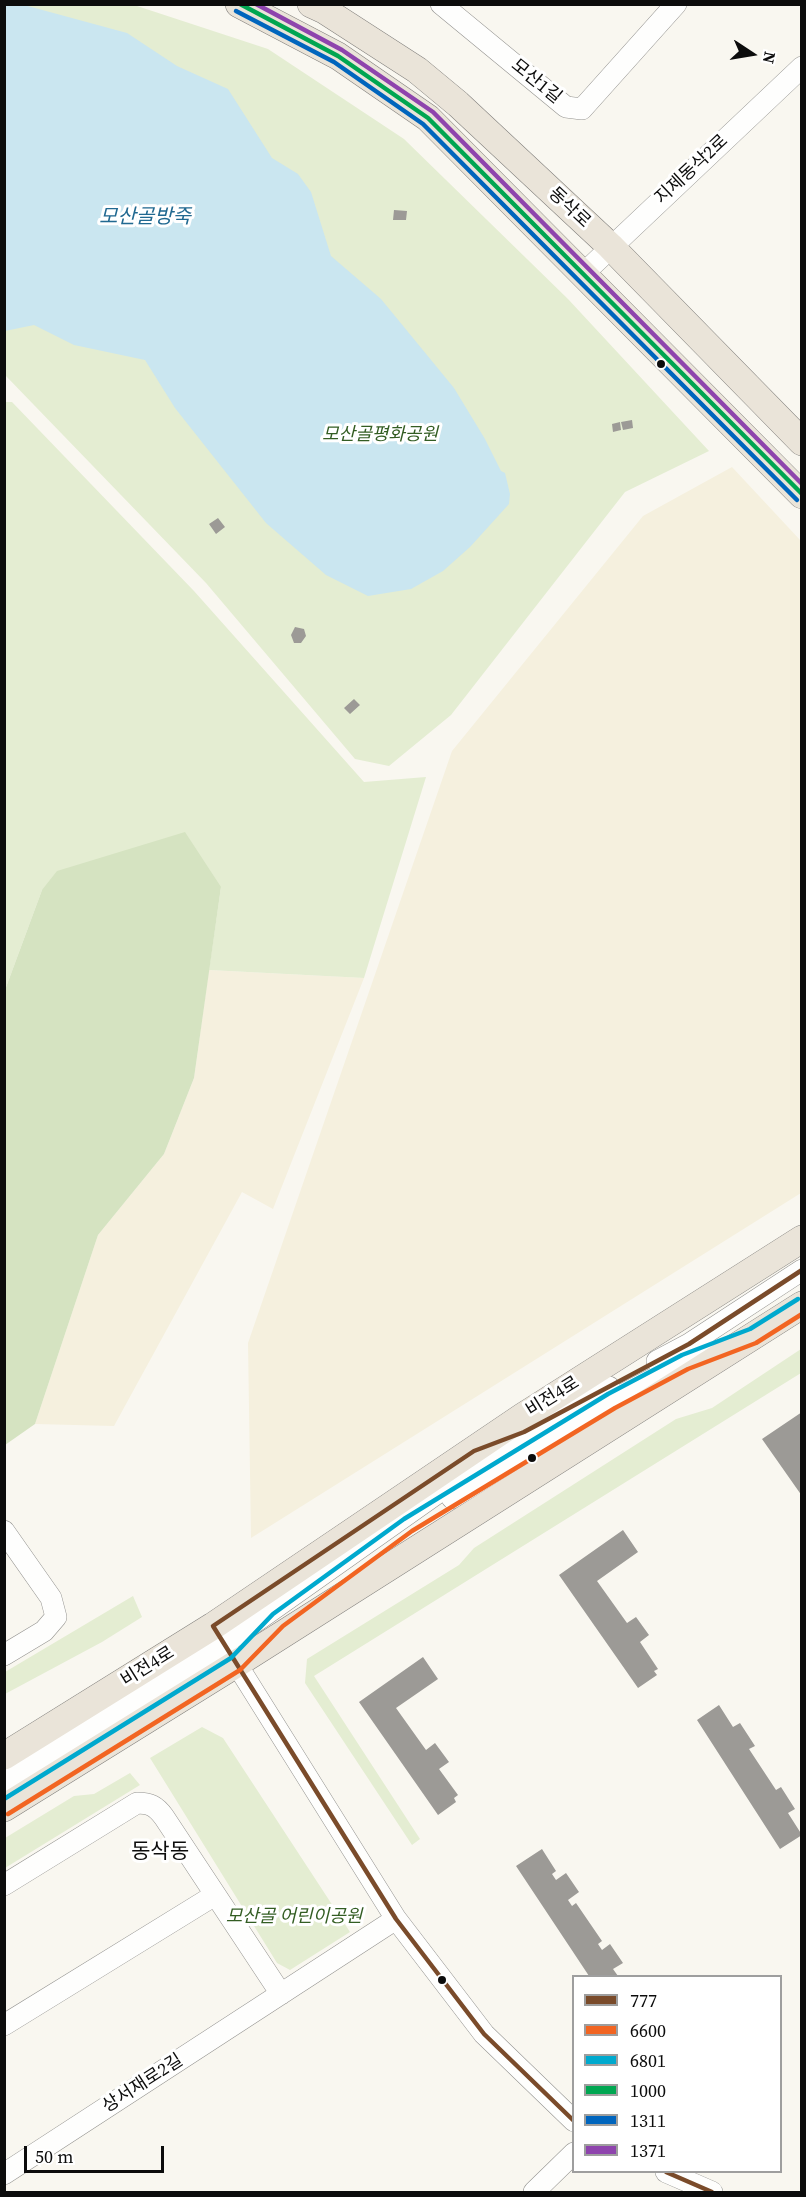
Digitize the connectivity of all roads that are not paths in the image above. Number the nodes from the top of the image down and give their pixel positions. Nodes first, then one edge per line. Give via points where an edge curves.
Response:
1 (239, 4) edge
2 (311, 4) edge
3 (441, 4) edge
4 (676, 4) edge
5 (801, 67) edge
6 (610, 246) junction
7 (583, 274) junction
8 (801, 442) edge
9 (801, 495) edge
10 (801, 1239) edge
11 (801, 1270) edge
12 (801, 1287) edge
13 (801, 1305) edge
14 (753, 1336) junction
15 (685, 1362) junction
16 (524, 1432) junction
17 (474, 1450) junction
18 (4, 1532) edge
19 (226, 1647) junction
20 (4, 1655) edge
21 (4, 1756) edge
22 (4, 1781) edge
23 (4, 1796) edge
24 (4, 1808) edge
25 (4, 1885) edge
26 (215, 1895) junction
27 (396, 1918) junction
28 (281, 1994) junction
29 (4, 2025) edge
30 (572, 2120) edge
31 (572, 2154) edge
32 (668, 2173) edge
33 (4, 2174) edge
34 (534, 2193) edge
35 (712, 2193) edge

1 - 7 main road, 동삭로 via 338,56 428,118
2 - 6 main road, 동삭로 via 417,70
3 - 4 street, 모산1길 via 566,106 582,109
5 - 6 street, 지제동삭2로
6 - 7 street, 지제동삭2로
6 - 8 main road, 동삭로
7 - 9 main road, 동삭로
10 - 17 main road, 비전4로
11 - 16 street via 689,1344
12 - 15 street
13 - 14 main road, 비전4로
14 - 15 street
14 - 19 main road, 비전4로
15 - 19 street via 611,1401 408,1526 278,1620 265,1634
16 - 17 street
16 - 19 street
17 - 19 main road, 비전4로
18 - 20 street via 51,1598 56,1617 44,1632
19 - 21 main road, 비전4로
19 - 22 street
19 - 23 street
19 - 24 main road, 비전4로
19 - 27 street
25 - 26 street via 136,1803 148,1803 164,1817
26 - 28 street
26 - 29 street
27 - 28 street, 상서재로2길
27 - 30 street via 484,2034
28 - 33 street, 상서재로2길
31 - 34 street
32 - 35 street

